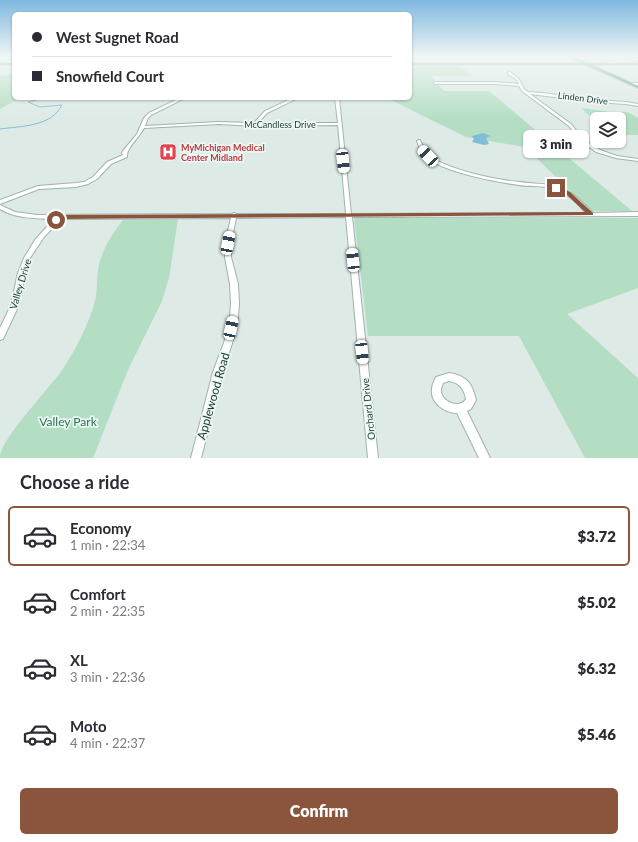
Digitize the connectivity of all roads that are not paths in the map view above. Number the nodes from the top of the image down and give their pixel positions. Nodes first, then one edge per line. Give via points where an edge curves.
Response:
1 (515, 77) edge
2 (616, 77) edge
3 (435, 83) dead end
4 (520, 85) junction
5 (638, 85) edge
6 (527, 93) junction
7 (179, 100) edge
8 (292, 100) edge
9 (337, 100) edge
10 (638, 105) edge
11 (340, 124) junction
12 (255, 125) junction
13 (143, 127) junction
14 (418, 142) dead end
15 (638, 160) edge
16 (0, 202) edge
17 (0, 207) edge
18 (349, 214) junction
19 (591, 214) junction
20 (638, 214) edge
21 (234, 215) junction
22 (59, 217) junction
23 (0, 336) edge
24 (461, 410) dead end
25 (196, 458) edge
26 (373, 458) edge
27 (485, 458) edge

1 - 4 street
2 - 5 main road
3 - 4 street
4 - 6 street
6 - 10 street, Linden Drive
6 - 15 street via 570,125 582,139 598,151 616,158
7 - 13 street via 152,112 147,116
8 - 12 street via 266,112
9 - 11 street, Orchard Drive
11 - 12 street, McCandless Drive
11 - 18 street, Orchard Drive
12 - 13 street, McCandless Drive via 219,123
13 - 16 street via 125,151 125,156 109,163 92,180 76,186 38,188
14 - 19 street via 428,156 445,165 482,177 556,188 568,193
17 - 22 street via 15,214
18 - 19 street
18 - 21 street
18 - 26 street, Orchard Drive
19 - 20 street
21 - 22 street
21 - 25 street, Applewood Road via 228,257 234,284 234,317
22 - 23 street, Valley Drive via 42,235 28,257 11,315
24 - 27 street

